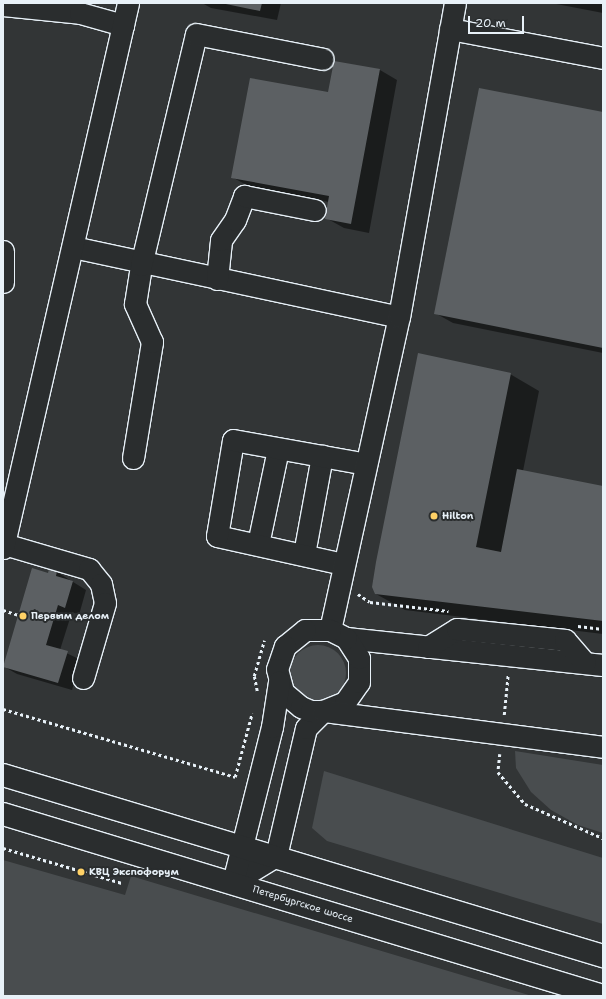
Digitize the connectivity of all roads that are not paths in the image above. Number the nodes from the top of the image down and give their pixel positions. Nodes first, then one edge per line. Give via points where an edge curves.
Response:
1 (128, 3) edge
2 (455, 3) edge
3 (3, 5) edge
4 (123, 25) junction
5 (450, 29) junction
6 (603, 58) edge
7 (323, 59) dead end
8 (315, 210) dead end
9 (73, 247) junction
10 (3, 251) edge
11 (141, 264) junction
12 (217, 279) junction
13 (3, 282) edge
14 (399, 317) junction
15 (278, 449) junction
16 (322, 456) junction
17 (133, 458) dead end
18 (366, 464) junction
19 (258, 544) junction
20 (4, 546) edge
21 (304, 554) junction
22 (344, 564) junction
23 (338, 634) junction
24 (594, 664) edge
25 (83, 678) dead end
26 (279, 682) junction
27 (323, 711) junction
28 (603, 747) edge
29 (3, 776) edge
30 (3, 814) edge
31 (242, 846) junction
32 (276, 856) junction
33 (233, 882) junction
34 (603, 956) edge
35 (603, 996) edge

1 - 4 street
2 - 5 street
3 - 4 street via 80,13
4 - 9 street
5 - 6 street
5 - 14 street
7 - 11 street via 196,34
8 - 12 street via 244,196 235,220 221,240
9 - 11 street
9 - 20 street
10 - 13 street
11 - 12 street
11 - 17 street via 135,304 152,342
12 - 14 street
14 - 18 street
15 - 16 street
15 - 19 street
15 - 19 street via 233,440 217,536
16 - 18 street
16 - 21 street
18 - 22 street
19 - 21 street
20 - 25 street via 89,569 101,584 104,603
21 - 22 street
22 - 23 street
23 - 24 street via 428,647
23 - 26 street via 305,630 294,636 279,657
23 - 27 street via 359,658 359,682 345,702
26 - 27 street via 291,701 311,711
26 - 31 street via 272,727
27 - 28 street
27 - 32 street via 306,728
29 - 31 main road
30 - 33 main road, Петербургское шоссе
31 - 32 main road
31 - 33 street
32 - 33 street
32 - 34 main road
33 - 35 main road, Петербургское шоссе

